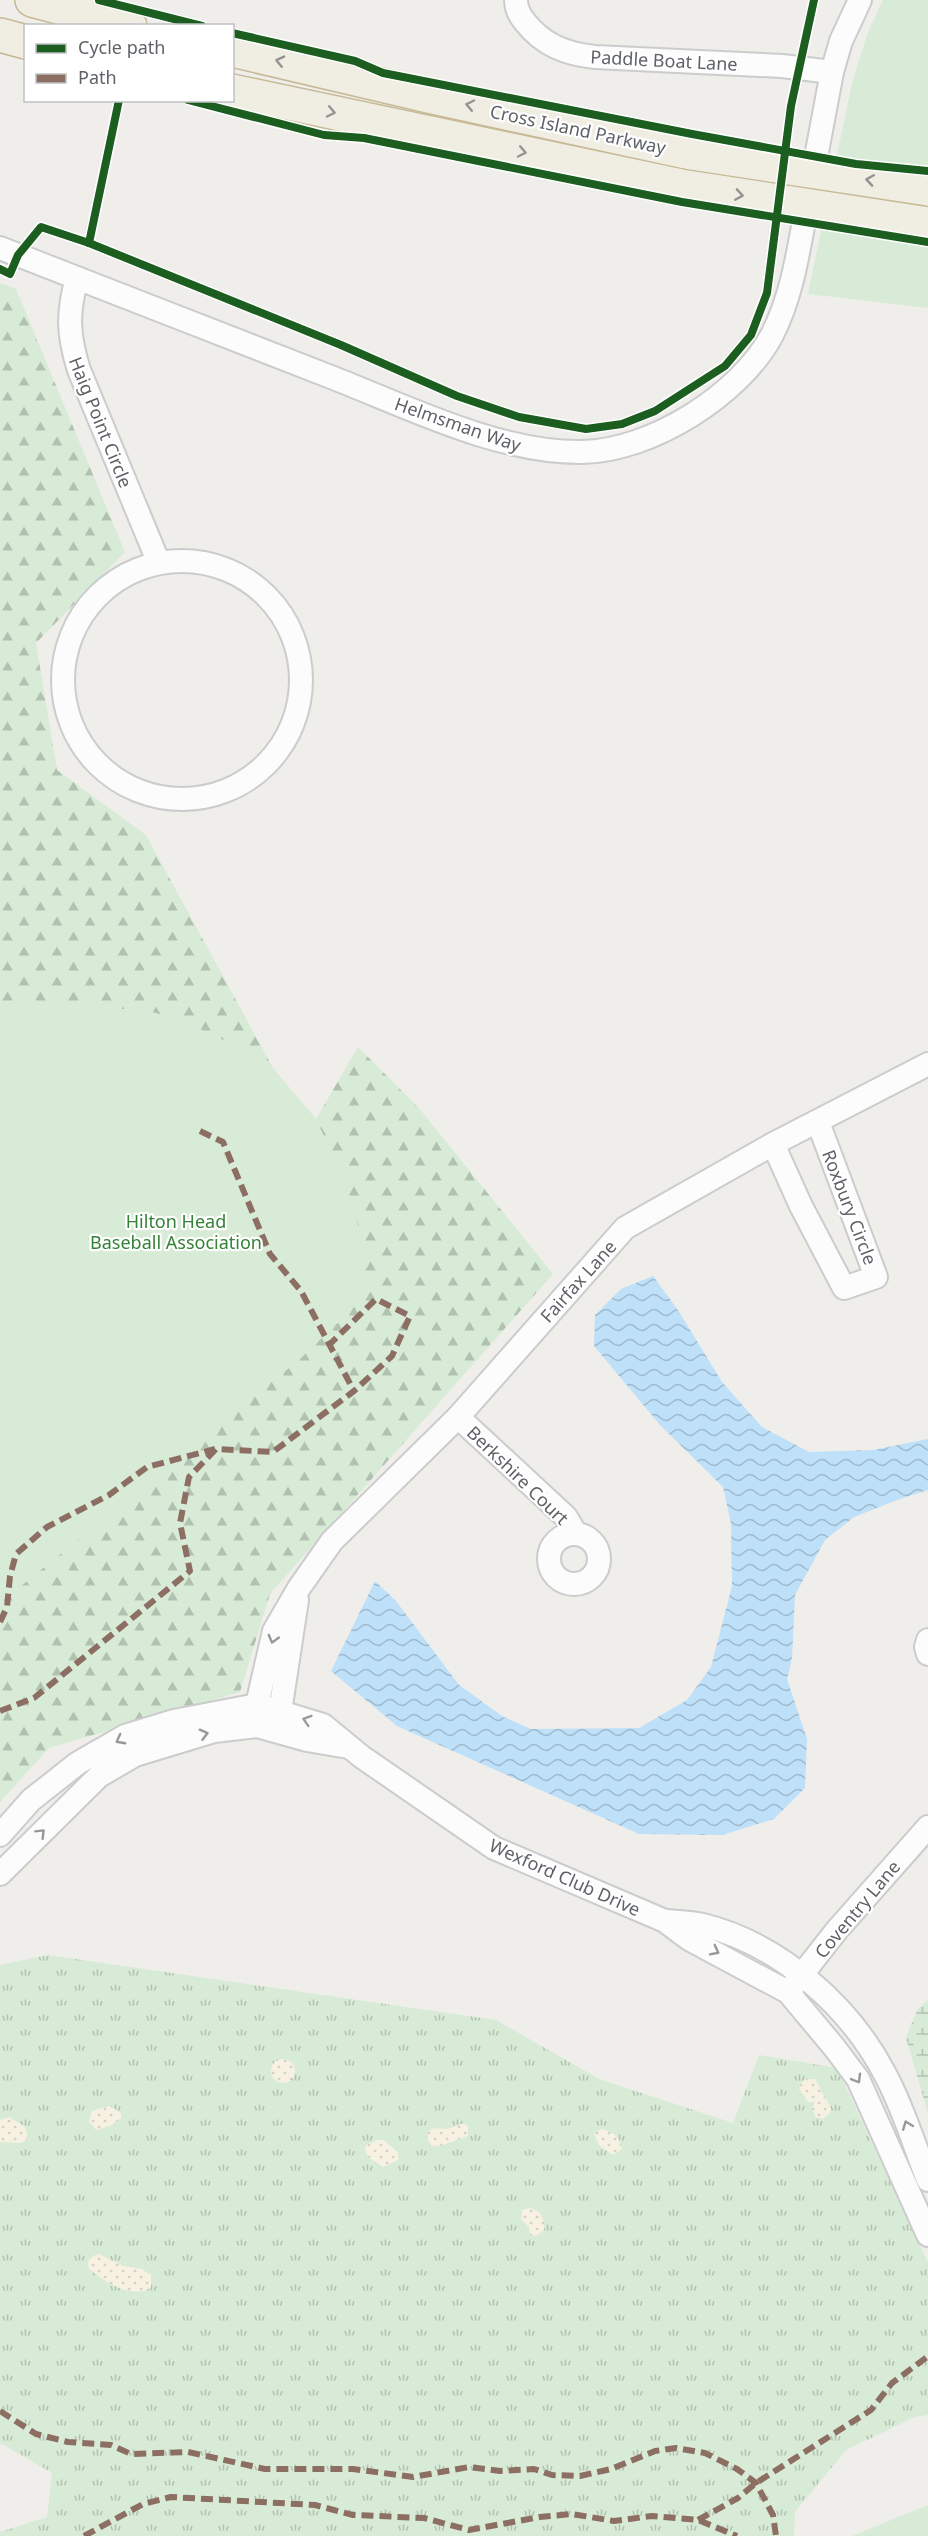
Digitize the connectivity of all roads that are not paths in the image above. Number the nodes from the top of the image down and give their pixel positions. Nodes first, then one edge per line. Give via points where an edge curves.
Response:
1 (32, 0) edge
2 (860, 0) edge
3 (512, 2) edge
4 (122, 24) edge
5 (0, 35) edge
6 (24, 41) edge
7 (234, 50) edge
8 (832, 72) junction
9 (234, 91) edge
10 (928, 189) edge
11 (928, 224) edge
12 (0, 248) edge
13 (77, 278) junction
14 (158, 561) junction
15 (928, 1064) edge
16 (818, 1122) junction
17 (773, 1144) junction
18 (458, 1417) junction
19 (576, 1534) dead end
20 (928, 1640) edge
21 (928, 1654) edge
22 (268, 1719) junction
23 (928, 1827) edge
24 (0, 1835) edge
25 (0, 1874) edge
26 (795, 1984) junction
27 (928, 2180) edge
28 (928, 2235) edge

1 - 4 highway
2 - 8 street, Helmsman Way
3 - 8 street, Paddle Boat Lane via 533,32 565,52
5 - 6 highway
10 -> 7 highway, Cross Island Parkway, bridge via 691,153
8 - 13 street, Helmsman Way via 792,282 770,337 753,362 709,403 662,431 615,447 583,452 512,445
9 -> 11 highway, Cross Island Parkway, bridge via 681,186
12 - 13 street, Helmsman Way
13 - 14 street, Haig Point Circle via 68,317 70,341
14 - 14 street via 124,574 89,604 74,627 63,662 63,698 74,734 95,764 125,786 159,798 198,799 234,788 272,759 289,735 300,699 300,661 288,624 265,593 234,571 196,560
15 - 16 street, Fairfax Lane
16 - 17 street, Fairfax Lane
16 - 17 street, Roxbury Circle via 876,1277 844,1288
17 - 18 street, Fairfax Lane via 625,1228
18 - 19 street, Berkshire Court via 566,1517
18 - 22 street, Fairfax Lane via 332,1541 299,1588 285,1693
20 - 21 street
22 -> 24 street, Wexford Club Drive via 174,1721 125,1736 68,1771 31,1800
25 -> 22 street, Wexford Club Drive via 99,1776 135,1755
22 - 26 street, Wexford Club Drive via 349,1748 494,1848 665,1921 689,1939
23 - 26 street, Coventry Lane
27 -> 26 street, Wexford Club Drive via 886,2075 868,2045 849,2020
26 -> 28 street, Wexford Club Drive via 858,2079

